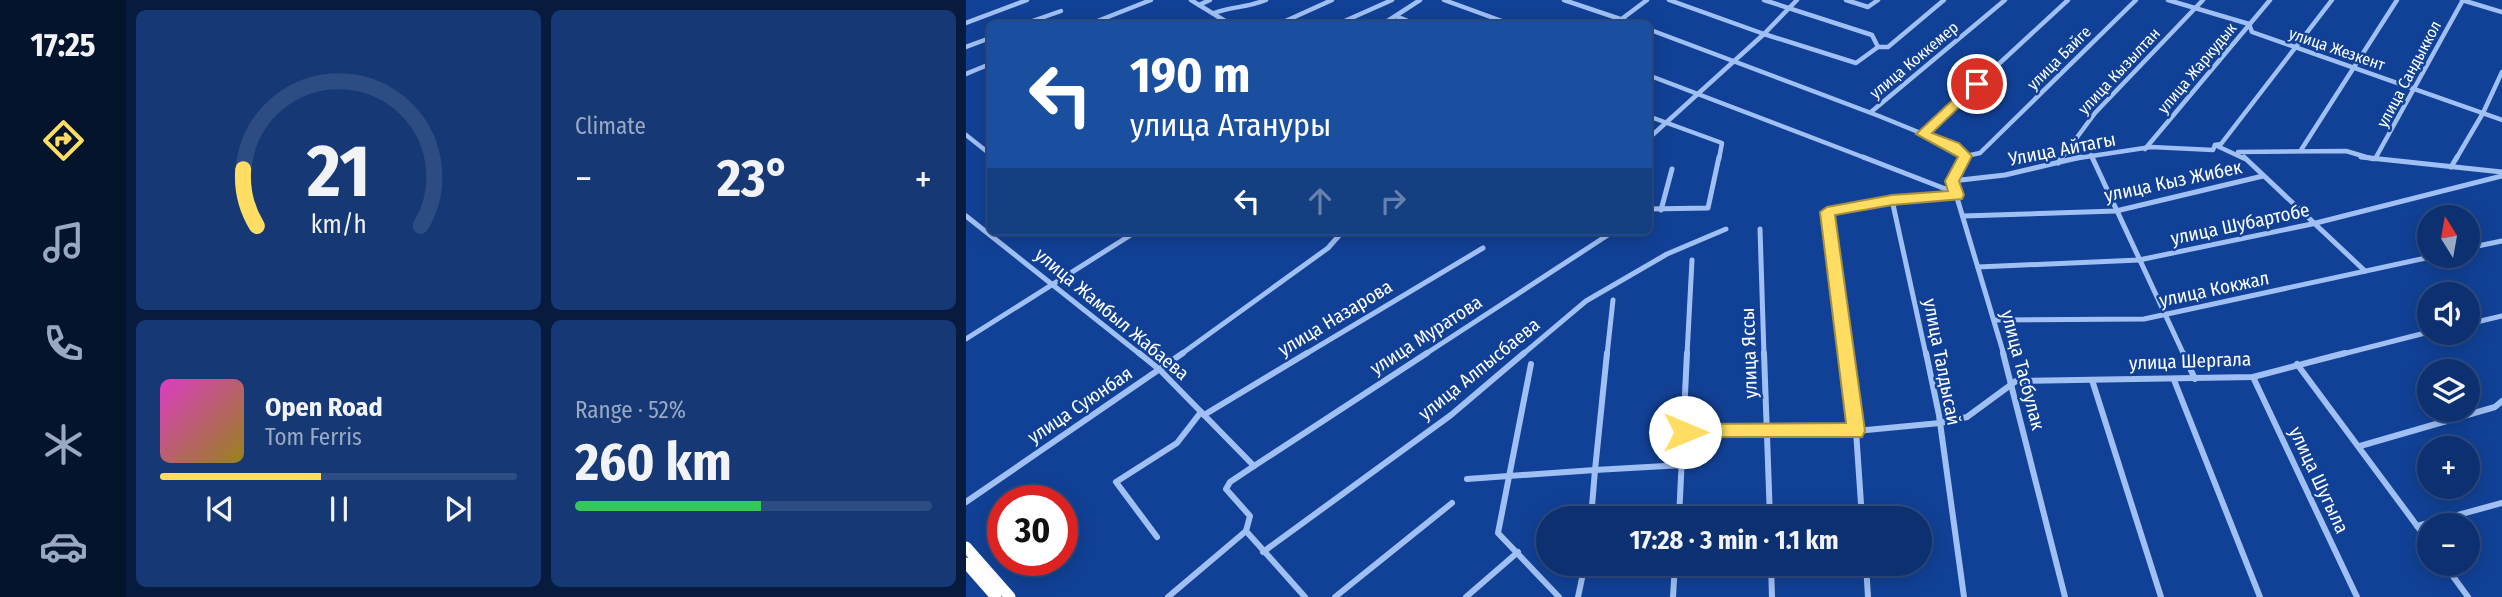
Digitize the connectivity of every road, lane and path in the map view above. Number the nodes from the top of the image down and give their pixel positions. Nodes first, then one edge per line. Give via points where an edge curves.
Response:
1 (1027, 0) edge
2 (1152, 0) edge
3 (1191, 0) edge
4 (1210, 0) edge
5 (1266, 0) edge
6 (1332, 0) edge
7 (1392, 0) edge
8 (1420, 0) edge
9 (1444, 0) edge
10 (1564, 0) edge
11 (1647, 0) edge
12 (1668, 0) edge
13 (1764, 0) edge
14 (1797, 0) edge
15 (1846, 0) edge
16 (1878, 0) edge
17 (1944, 0) edge
18 (2005, 0) edge
19 (2068, 0) edge
20 (2136, 0) edge
21 (2168, 0) edge
22 (2203, 0) edge
23 (2270, 0) edge
24 (2332, 0) edge
25 (2397, 0) edge
26 (2462, 0) edge
27 (1199, 5) junction
28 (2196, 7) junction
29 (1788, 8) junction
30 (1061, 11) dead end
31 (2502, 12) edge
32 (1214, 13) junction
33 (1395, 16) junction
34 (1621, 20) junction
35 (1033, 21) edge
36 (1098, 21) edge
37 (1226, 21) edge
38 (1286, 21) edge
39 (1345, 21) edge
40 (1388, 21) edge
41 (1408, 21) edge
42 (1502, 21) edge
43 (1624, 21) edge
44 (966, 23) edge
45 (2249, 24) junction
46 (1652, 30) edge
47 (1764, 34) junction
48 (987, 38) edge
49 (966, 47) edge
50 (1878, 47) junction
51 (2296, 48) junction
52 (1736, 59) junction
53 (987, 65) edge
54 (2352, 67) junction
55 (2502, 72) edge
56 (966, 74) edge
57 (1652, 76) edge
58 (2414, 89) junction
59 (1699, 93) junction
60 (1871, 113) junction
61 (2483, 113) junction
62 (1652, 117) edge
63 (2502, 120) edge
64 (1666, 122) junction
65 (1923, 134) junction
66 (966, 135) edge
67 (1652, 135) edge
68 (2215, 145) junction
69 (2301, 150) junction
70 (2143, 151) junction
71 (987, 152) edge
72 (2235, 152) junction
73 (2091, 155) junction
74 (1966, 156) junction
75 (2375, 159) junction
76 (2058, 163) junction
77 (2451, 167) junction
78 (1672, 169) dead end
79 (2502, 174) edge
80 (2263, 176) junction
81 (1952, 181) junction
82 (1957, 194) junction
83 (1892, 200) junction
84 (1652, 209) edge
85 (1661, 210) junction
86 (2116, 211) junction
87 (966, 216) edge
88 (1963, 216) junction
89 (2312, 224) junction
90 (1726, 229) dead end
91 (1760, 229) dead end
92 (987, 233) edge
93 (990, 235) edge
94 (1131, 235) edge
95 (1339, 235) edge
96 (1608, 235) edge
97 (2502, 241) edge
98 (2480, 246) edge
99 (1483, 248) dead end
100 (1692, 260) dead end
101 (2139, 260) junction
102 (2417, 260) edge
103 (1978, 267) junction
104 (2365, 271) junction
105 (1052, 284) junction
106 (1614, 300) dead end
107 (2166, 316) junction
108 (2502, 316) edge
109 (1995, 320) junction
110 (2480, 321) edge
111 (2417, 335) edge
112 (966, 339) edge
113 (1531, 364) dead end
114 (2297, 364) junction
115 (1160, 370) junction
116 (2253, 377) junction
117 (2195, 379) junction
118 (2092, 380) junction
119 (2174, 380) junction
120 (2011, 384) junction
121 (2502, 401) edge
122 (1203, 414) junction
123 (1940, 423) junction
124 (1856, 431) junction
125 (1685, 432) junction
126 (1768, 432) junction
127 (2360, 446) junction
128 (1683, 465) junction
129 (1254, 466) junction
130 (1595, 470) junction
131 (1508, 476) junction
132 (1467, 479) dead end
133 (966, 502) edge
134 (1452, 503) dead end
135 (2502, 503) edge
136 (1592, 506) edge
137 (1680, 506) edge
138 (1770, 506) edge
139 (1861, 506) edge
140 (2465, 513) edge
141 (2417, 526) edge
142 (1246, 531) junction
143 (1157, 537) dead end
144 (966, 547) edge
145 (1263, 552) junction
146 (1518, 552) junction
147 (966, 563) edge
148 (1582, 576) edge
149 (1674, 576) edge
150 (1771, 576) edge
151 (1867, 576) edge
152 (2453, 576) edge
153 (996, 597) edge
154 (1010, 597) edge
155 (1168, 597) edge
156 (1305, 597) edge
157 (1335, 597) edge
158 (1466, 597) edge
159 (1559, 597) edge
160 (1578, 597) edge
161 (1673, 597) edge
162 (1772, 597) edge
163 (1868, 597) edge
164 (1964, 597) edge
165 (2065, 597) edge
166 (2161, 597) edge
167 (2260, 597) edge
168 (2357, 597) edge
169 (2468, 597) edge

1 - 44 street
2 - 36 street
3 - 27 street
4 - 27 street
5 - 32 street
6 - 38 street
7 - 39 street
8 - 33 street
9 - 42 street
10 - 34 street
11 - 34 street
12 - 47 street
13 - 29 street
14 - 29 street
15 - 16 street via 1868,7
17 - 50 street via 1888,47
18 - 60 street, улица Коккемер
19 - 65 street
20 - 74 street, улица Байге via 1980,153
21 - 28 street, улица Жезкент
22 - 28 street, улица Кызылтан
23 - 45 street, улица Жаркудык
24 - 51 street
25 - 54 street
26 - 31 street
26 - 58 street, улица Сандыккол
27 - 32 street
28 - 45 street, улица Жезкент
28 - 76 street, улица Кызылтан via 2095,113
29 - 47 street
29 - 50 street via 1872,35
30 - 35 street
32 - 37 street
33 - 40 street
33 - 41 street
34 - 43 street
45 - 51 street, улица Жезкент via 2252,32
45 - 70 street, улица Жаркудык
46 - 52 street
47 - 50 street via 1856,63
47 - 52 street
48 - 49 street
51 - 54 street, улица Жезкент
51 - 68 street via 2221,144
52 - 59 street
52 - 60 street
53 - 56 street
54 - 58 street, улица Жезкент
54 - 69 street
55 - 61 street
57 - 59 street
58 - 61 street, улица Жезкент
58 - 75 street, улица Сандыккол
59 - 64 street
59 - 82 street
60 - 65 street
61 - 63 street, улица Жезкент
61 - 77 street
62 - 64 street
64 - 67 street
64 - 85 street via 1722,143 1707,208
65 - 74 street via 1955,146
66 - 71 street
68 - 70 street, Улица Айтагы via 2213,150 2151,147
68 - 72 street, Улица Айтагы
69 - 72 street, Улица Айтагы
69 - 75 street, Улица Айтагы via 2346,151
70 - 73 street, Улица Айтагы
72 - 80 street, Улица Айтагы
73 - 76 street, Улица Айтагы
73 - 86 street
74 - 81 street
75 - 77 street, Улица Айтагы
76 - 81 street, Улица Айтагы
77 - 79 street, Улица Айтагы
78 - 85 street
79 - 89 street, улица Шубартобе
80 - 86 street, улица Кыз Жибек
80 - 89 street, Улица Айтагы
81 - 82 street, улица Тасбулак
82 - 83 street
82 - 88 street, улица Тасбулак
83 - 123 street, улица Талдысай
83 - 124 street via 1827,212
84 - 85 street
86 - 88 street, улица Кыз Жибек
86 - 101 street
87 - 92 street, улица Жамбыл Жабаева
88 - 103 street, улица Тасбулак
89 - 101 street, улица Шубартобе
89 - 104 street, Улица Айтагы
90 - 145 street, улица Алпысбаева via 1667,254 1586,301 1451,415
91 - 126 street, улица Яссы
93 - 105 street, улица Жамбыл Жабаева
94 - 105 street
95 - 115 street, улица Суюнбая
96 - 129 street, улица Муратова
97 - 98 street
99 - 122 street, улица Назарова
100 - 125 street
101 - 103 street, улица Шубартобе
101 - 107 street
102 - 104 street, улица Кокжал
103 - 109 street, улица Тасбулак
104 - 107 street, улица Кокжал
105 - 112 street
105 - 115 street, улица Жамбыл Жабаева
106 - 130 street
107 - 109 street, улица Кокжал
107 - 117 street
108 - 110 street
109 - 120 street, улица Тасбулак
111 - 114 street, улица Шергала
113 - 131 street
114 - 116 street, улица Шергала
114 - 127 street
115 - 122 street, улица Жамбыл Жабаева
115 - 133 street, улица Суюнбая
116 - 117 street, улица Шергала
116 - 168 street, улица Шугыла
117 - 119 street, улица Шергала
118 - 119 street, улица Шергала
118 - 120 street, улица Шергала
118 - 166 street
119 - 167 street
120 - 123 street via 1967,418
120 - 165 street, улица Тасбулак
121 - 127 street via 2495,407
122 - 129 street, улица Жамбыл Жабаева
122 - 143 street via 1182,438 1116,482
123 - 124 street
123 - 164 street, улица Талдысай
124 - 126 street
124 - 139 street
125 - 126 street
125 - 128 street
126 - 138 street, улица Яссы
127 - 141 street
128 - 130 street
128 - 137 street
129 - 142 street via 1226,489 1250,516
130 - 131 street
130 - 136 street
131 - 132 street
131 - 146 street via 1498,533
134 - 157 street
135 - 140 street
142 - 145 street
142 - 155 street
144 - 154 highway
145 - 156 street
146 - 158 street
146 - 159 street
147 - 153 highway
148 - 160 street
149 - 161 street
150 - 162 street
151 - 163 street
152 - 169 street

